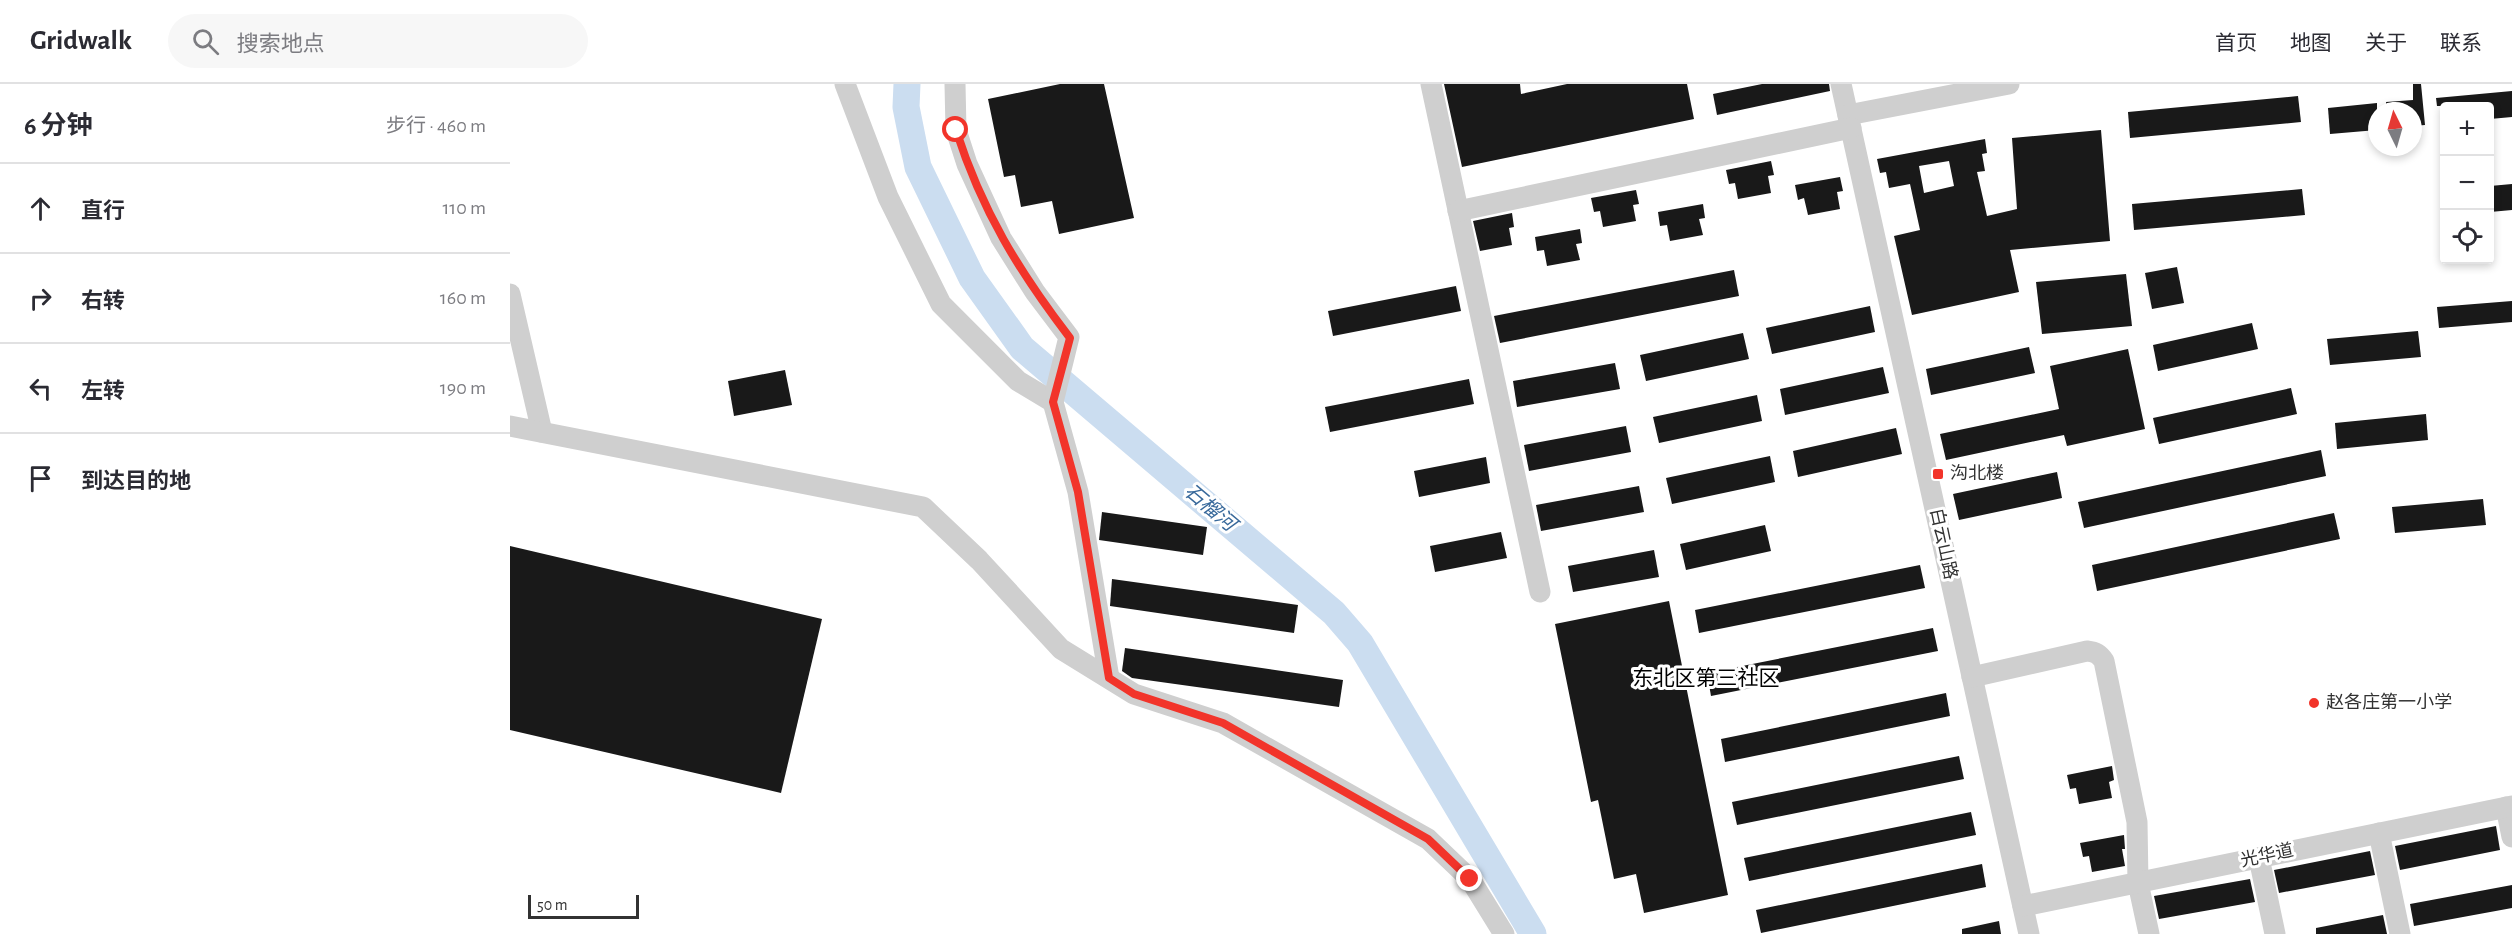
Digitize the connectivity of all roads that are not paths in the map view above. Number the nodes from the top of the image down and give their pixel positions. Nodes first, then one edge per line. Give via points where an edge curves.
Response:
1 (845, 84) edge
2 (955, 84) edge
3 (1431, 84) edge
4 (1841, 84) edge
5 (2009, 84) edge
6 (1850, 122) junction
7 (1458, 211) junction
8 (510, 294) edge
9 (1053, 399) junction
10 (510, 426) edge
11 (542, 432) junction
12 (1540, 592) dead end
13 (1972, 677) junction
14 (1109, 678) junction
15 (2509, 807) edge
16 (2379, 833) junction
17 (2512, 837) edge
18 (2259, 858) junction
19 (2138, 883) junction
20 (2023, 906) junction
21 (1504, 934) edge
22 (2029, 934) edge
23 (2149, 934) edge
24 (2275, 934) edge
25 (2400, 934) edge

1 - 9 street via 888,197 941,304 1018,381
2 - 9 street via 956,130 967,164 1001,238 1070,338
3 - 7 street
4 - 6 street, 白云山路
5 - 6 street
6 - 7 street
6 - 13 street, 白云山路
7 - 12 street
8 - 11 street
9 - 14 street via 1078,492
10 - 11 street
11 - 14 street via 923,507 979,560 1061,649
13 - 19 street via 2087,651 2100,656 2137,822
13 - 20 street, 白云山路
14 - 21 street via 1134,694 1223,723 1428,839 1470,879
15 - 16 street, 光华道
15 - 17 street
16 - 18 street, 光华道
16 - 25 street
18 - 19 street, 光华道
18 - 24 street
19 - 20 street, 光华道
19 - 23 street
20 - 22 street, 白云山路

